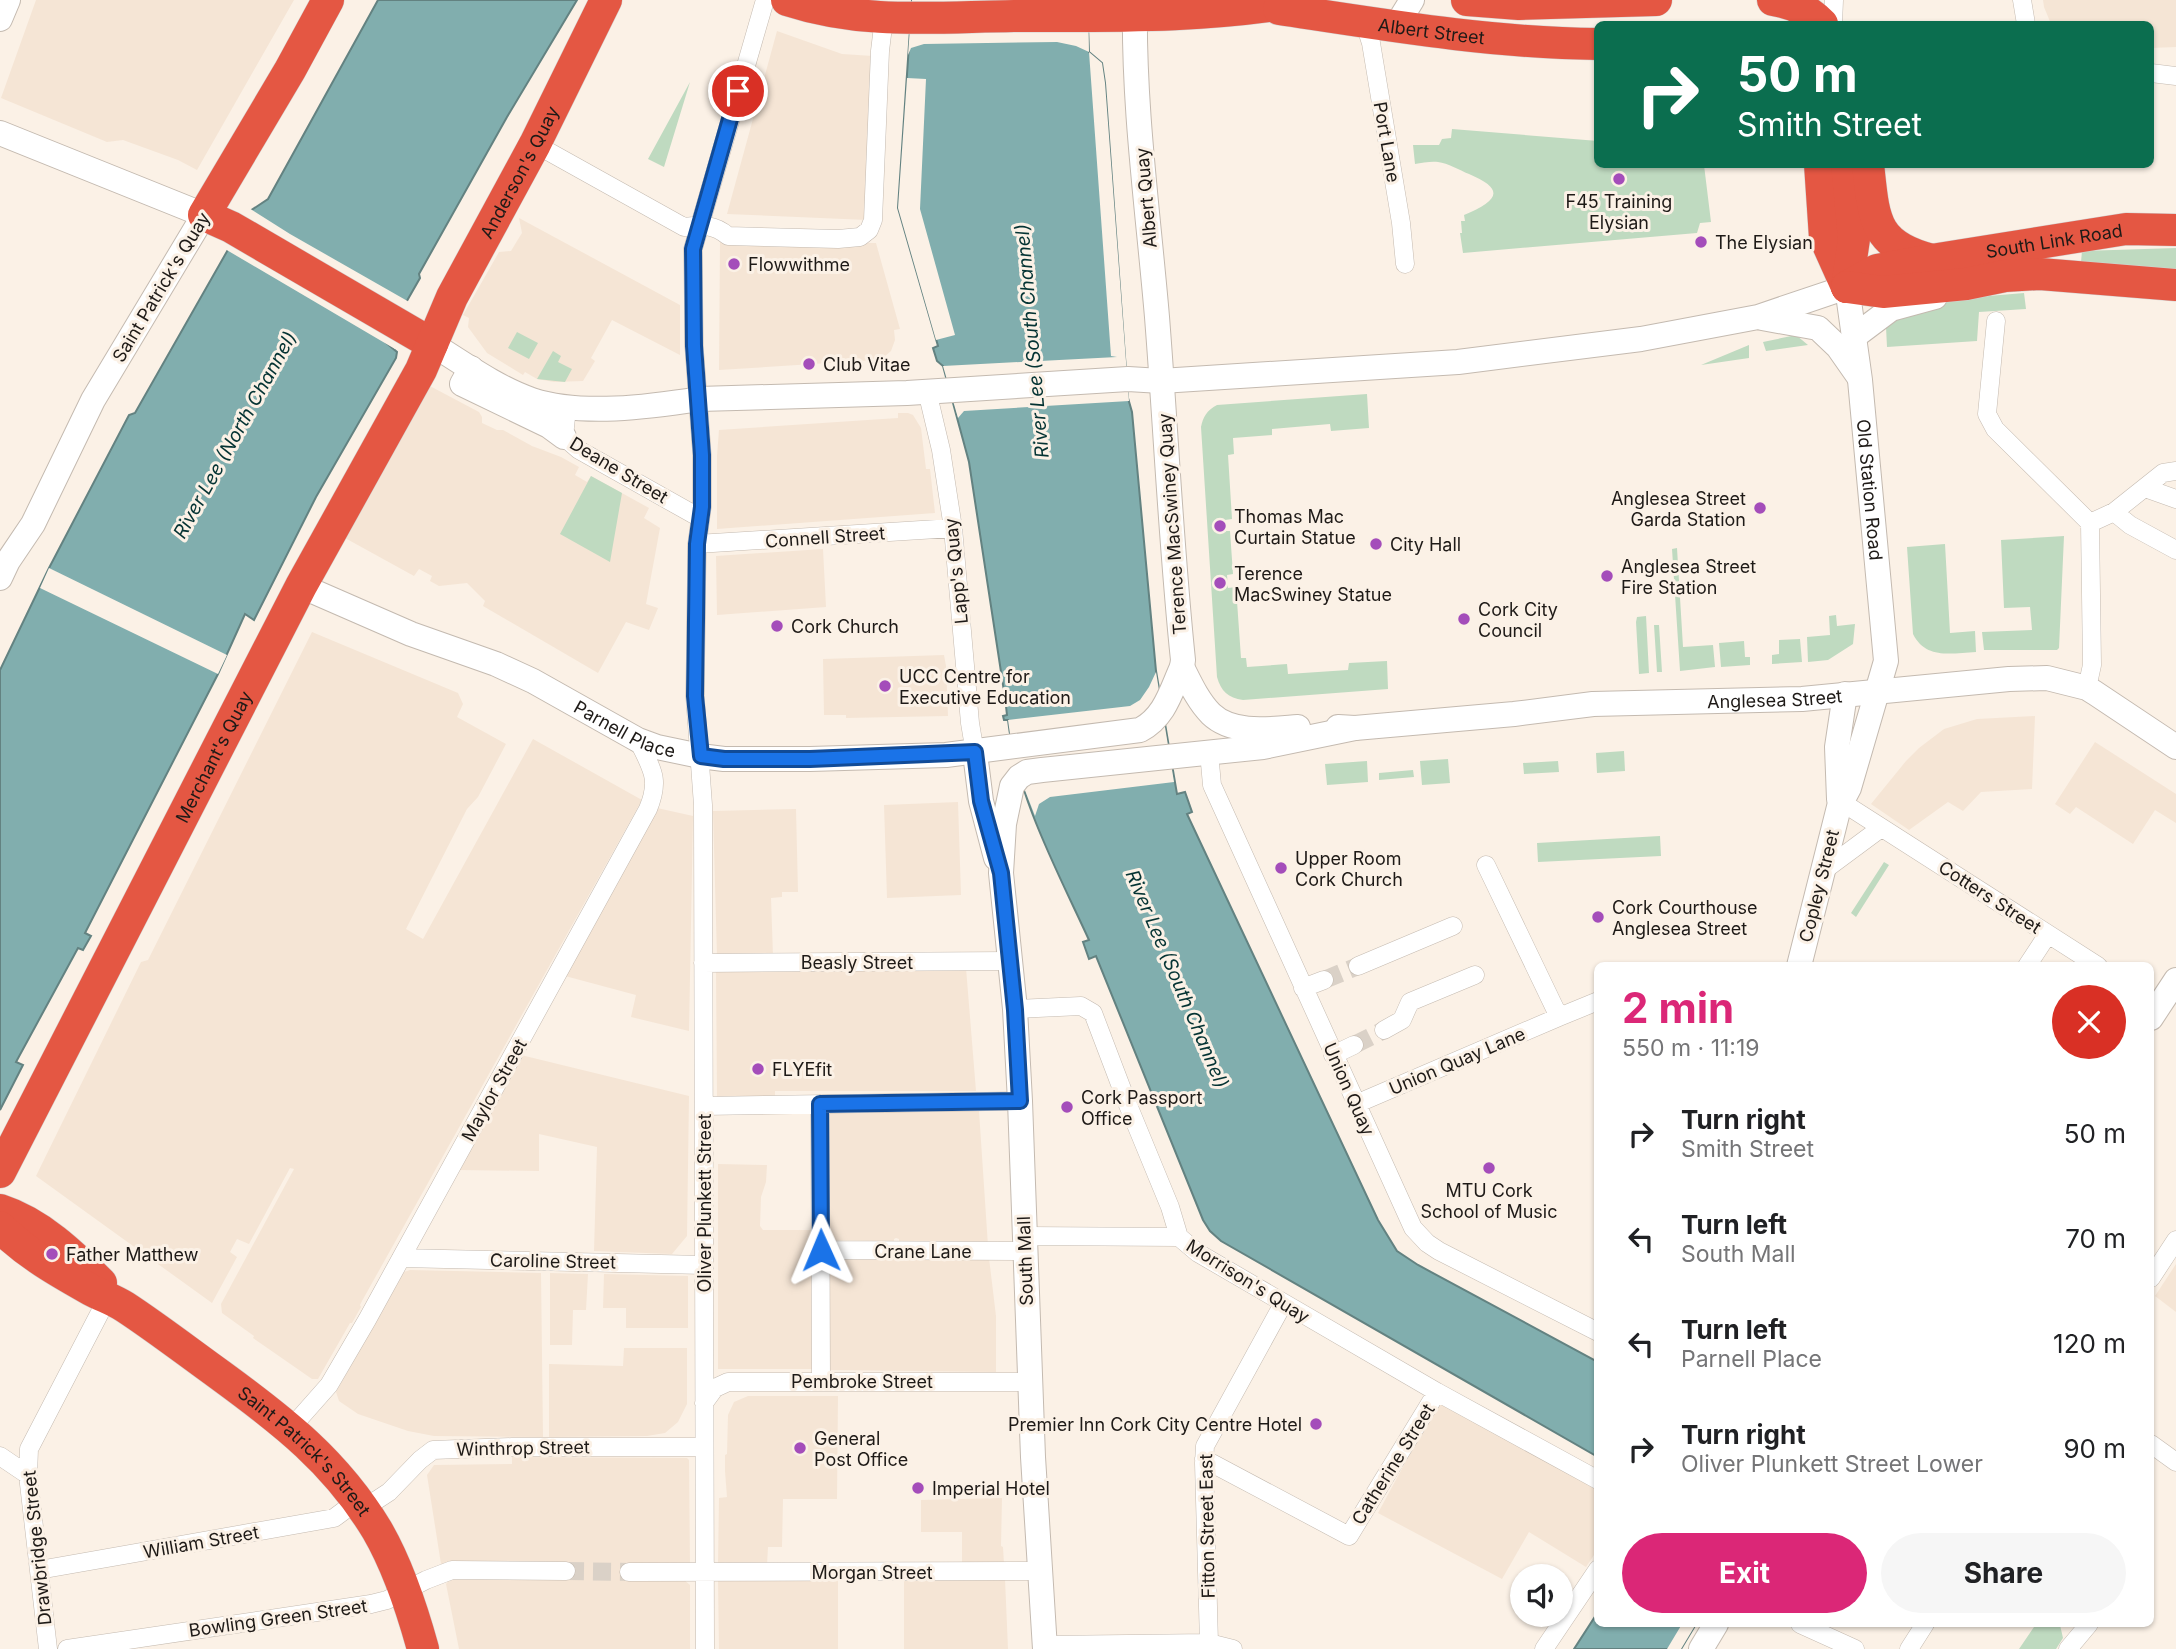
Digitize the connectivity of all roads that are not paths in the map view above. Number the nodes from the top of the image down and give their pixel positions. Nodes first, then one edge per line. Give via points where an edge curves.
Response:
1 (8, 0) edge
2 (328, 0) edge
3 (606, 0) edge
4 (765, 0) edge
5 (787, 0) edge
6 (1307, 0) edge
7 (1467, 0) edge
8 (1656, 0) edge
9 (1834, 0) edge
10 (2022, 0) edge
11 (1267, 7) junction
12 (1135, 8) edge
13 (1404, 13) edge
14 (897, 18) junction
15 (0, 19) edge
16 (1833, 21) edge
17 (2026, 21) edge
18 (1364, 22) junction
19 (1594, 44) edge
20 (2176, 60) edge
21 (2163, 74) edge
22 (0, 133) edge
23 (535, 145) junction
24 (1820, 168) edge
25 (1847, 168) edge
26 (1868, 168) edge
27 (204, 215) junction
28 (699, 226) junction
29 (2176, 230) edge
30 (1932, 260) junction
31 (1405, 264) dead end
32 (1966, 284) junction
33 (2176, 285) edge
34 (1847, 287) junction
35 (1758, 317) junction
36 (1996, 321) dead end
37 (1856, 336) junction
38 (420, 337) junction
39 (467, 376) junction
40 (1860, 380) junction
41 (1161, 381) junction
42 (939, 391) junction
43 (699, 399) junction
44 (567, 407) junction
45 (564, 437) junction
46 (2176, 471) edge
47 (2145, 488) junction
48 (2176, 499) edge
49 (2114, 512) junction
50 (700, 518) junction
51 (2090, 523) junction
52 (953, 528) junction
53 (697, 544) junction
54 (2176, 551) edge
55 (0, 578) edge
56 (301, 586) junction
57 (1182, 667) junction
58 (2087, 688) junction
59 (1877, 690) junction
60 (1845, 694) junction
61 (1355, 728) junction
62 (638, 740) junction
63 (2176, 747) edge
64 (975, 752) junction
65 (1209, 752) junction
66 (701, 756) junction
67 (1019, 777) joint
68 (1839, 807) junction
69 (1881, 828) junction
70 (1486, 865) dead end
71 (1823, 871) junction
72 (1001, 873) junction
73 (1453, 926) dead end
74 (2048, 934) junction
75 (1011, 961) junction
76 (1801, 962) edge
77 (2030, 962) edge
78 (2092, 962) edge
79 (703, 963) junction
80 (1358, 966) tunnel mouth
81 (1475, 975) dead end
82 (1324, 980) tunnel mouth
83 (2176, 980) edge
84 (1304, 988) junction
85 (1594, 1003) edge
86 (2154, 1007) edge
87 (1015, 1010) junction
88 (1559, 1017) junction
89 (1384, 1030) tunnel mouth
90 (1354, 1045) tunnel mouth
91 (1333, 1055) junction
92 (1020, 1101) junction
93 (820, 1104) junction
94 (1356, 1104) junction
95 (704, 1106) junction
96 (0, 1172) edge
97 (0, 1210) edge
98 (0, 1227) edge
99 (1179, 1237) junction
100 (2176, 1240) edge
101 (1025, 1243) junction
102 (821, 1250) junction
103 (401, 1258) junction
104 (704, 1265) junction
105 (2154, 1273) edge
106 (114, 1302) junction
107 (1283, 1304) junction
108 (1594, 1330) edge
109 (821, 1381) junction
110 (1029, 1382) junction
111 (1437, 1392) junction
112 (704, 1403) junction
113 (291, 1428) junction
114 (2154, 1446) edge
115 (704, 1447) junction
116 (0, 1456) edge
117 (1204, 1459) junction
118 (2176, 1462) edge
119 (28, 1475) junction
120 (1594, 1478) edge
121 (360, 1505) junction
122 (39, 1570) junction
123 (1040, 1571) junction
124 (566, 1572) tunnel mouth
125 (629, 1572) tunnel mouth
126 (705, 1572) junction
127 (1594, 1575) edge
128 (404, 1593) junction
129 (1714, 1627) edge
130 (1806, 1627) edge
131 (1923, 1627) edge
132 (2084, 1627) edge
133 (1209, 1643) junction
134 (1045, 1647) edge
135 (48, 1649) edge
136 (67, 1649) edge
137 (423, 1649) edge
138 (705, 1649) edge
139 (1233, 1649) edge
140 (1544, 1649) edge
141 (1701, 1649) edge
142 (1854, 1649) edge
143 (1909, 1649) edge
144 (2067, 1649) edge

1 - 15 main road
2 - 27 highway, Saint Patrick's Quay
3 - 23 highway, Anderson's Quay
4 - 28 street, Oliver Plunkett Street
5 - 14 highway, Albert Street via 833,13
6 - 11 highway, Albert Street
7 - 8 highway, Albert Street via 1518,4
9 - 16 street
10 - 17 street
11 - 12 highway, Albert Street
11 - 18 highway, Albert Street
12 - 14 highway, Albert Street via 1100,16
12 - 41 main road, Albert Quay via 1135,78
13 - 18 highway, Albert Street
13 - 19 highway, Albert Street via 1505,40
14 - 28 street via 880,51 869,230 846,239 728,236 719,228
18 - 31 street, Port Lane
20 - 21 street
22 - 27 main road
23 - 28 street via 684,228
23 - 38 highway, Anderson's Quay via 452,297
24 - 34 highway via 1825,237
25 - 34 highway via 1854,239
26 - 30 highway via 1878,226 1901,250
27 - 38 highway
27 - 55 main road, Saint Patrick's Quay via 97,392 33,524
28 - 43 street, Oliver Plunkett Street via 693,249 693,294
29 - 30 highway, South Link Road via 2126,229
30 - 34 highway, South Link Road via 1877,270
32 - 33 highway, South Link Road via 2005,276 2075,276
32 - 34 highway, South Link Road via 1884,292
32 - 37 main road via 1891,309
34 - 35 main road
34 - 37 main road, Old Station Road
35 - 40 main road via 1818,328 1838,346
35 - 41 main road via 1641,340 1458,362
36 - 51 street via 1987,414 1995,429
37 - 40 main road, Old Station Road
38 - 39 main road
38 - 56 highway, Merchant's Quay via 413,383
39 - 44 main road
39 - 45 main road
40 - 59 main road, Old Station Road via 1886,661
41 - 42 main road
41 - 57 main road, Terence MacSwiney Quay
42 - 43 main road
42 - 52 street, Lapp's Quay via 941,450
43 - 44 main road
43 - 50 street, Oliver Plunkett Street
44 - 45 street, Deane Street
45 - 50 street, Deane Street
46 - 47 street via 2163,473
47 - 48 street
47 - 49 street
49 - 51 street
49 - 54 street
50 - 53 street, Oliver Plunkett Street
51 - 58 street via 2092,665
52 - 53 street, Connell Street
52 - 64 street, Lapp's Quay
53 - 66 street, Oliver Plunkett Street via 695,696
56 - 62 main road, Parnell Place via 411,634 496,664
56 - 96 highway, Merchant's Quay
57 - 61 main road, Anglesea Street via 1206,708 1232,725 1251,729
57 - 64 main road, Parnell Place via 1163,711 1140,730
58 - 59 main road, Anglesea Street via 2047,678
58 - 63 main road, Anglesea Street
59 - 60 main road, Anglesea Street
59 - 68 main road, Old Station Road via 1849,788
60 - 61 main road, Anglesea Street via 1593,704
60 - 68 main road via 1838,747
61 - 65 main road, Anglesea Street via 1263,747
62 - 66 main road, Parnell Place
62 - 103 street, Maylor Street via 656,781 648,809
64 - 66 main road, Parnell Place via 810,759
64 - 72 main road, South Mall via 984,813
65 - 67 main road, Anglesea Street via 1042,770
65 - 84 street, Union Quay via 1212,785
66 - 79 street, Oliver Plunkett Street
67 - 72 main road, South Mall via 1008,799
68 - 69 street, Cotters Street via 1851,807
68 - 71 main road, Copley Street
69 - 71 street
69 - 74 street, Cotters Street
70 - 88 street
71 - 76 main road, Copley Street
72 - 75 main road, South Mall
73 - 80 street
74 - 77 street
74 - 78 street, Cotters Street
75 - 79 street, Beasly Street
75 - 87 main road, South Mall
79 - 95 street, Oliver Plunkett Street
81 - 89 street via 1410,1002 1402,1020
82 - 84 street
83 - 86 main road
84 - 91 street, Union Quay
85 - 88 street, Union Quay Lane
87 - 92 main road, South Mall
87 - 99 street, Morrison's Quay via 1081,1006 1093,1013
88 - 94 street, Union Quay Lane
90 - 91 street
91 - 94 street, Union Quay
92 - 93 street
92 - 101 main road, South Mall
93 - 95 street
93 - 102 street
94 - 108 street, Union Quay via 1402,1207 1427,1243
95 - 104 street, Oliver Plunkett Street
97 - 106 highway, Saint Patrick's Street via 73,1255
98 - 106 highway, Saint Patrick's Street via 36,1257
99 - 101 street, Crane Lane
99 - 107 street, Morrison's Quay
100 - 105 street
101 - 102 street, Crane Lane
101 - 110 main road, South Mall
102 - 109 street
103 - 104 street, Caroline Street
103 - 113 street, Maylor Street via 329,1385
104 - 112 street, Oliver Plunkett Street
106 - 113 highway, Saint Patrick's Street
106 - 119 street, Drawbridge Street via 32,1442
107 - 111 street, Morrison's Quay
107 - 117 street, Fitton Street East via 1205,1446
109 - 110 street, Pembroke Street
109 - 112 street, Pembroke Street via 728,1382 715,1388
110 - 123 main road, South Mall
111 - 117 street, Catherine Street via 1349,1536
111 - 120 street, Morrison's Quay
112 - 115 street, Oliver Plunkett Street
113 - 121 highway, Saint Patrick's Street
114 - 118 street
115 - 121 street, Winthrop Street via 433,1450 389,1492
115 - 126 street, Oliver Plunkett Street
116 - 119 street
117 - 133 street, Fitton Street East
119 - 122 street, Drawbridge Street
121 - 122 street, William Street via 334,1518
121 - 128 highway, Saint Patrick's Street via 384,1544
122 - 135 street, Drawbridge Street
123 - 126 street, Morgan Street
123 - 134 main road, South Mall
124 - 128 street, Bowling Green Street via 452,1570
125 - 126 street, Morgan Street
126 - 138 street, Oliver Plunkett Street
127 - 140 street
128 - 136 street, Bowling Green Street via 371,1604
128 - 137 highway, Saint Patrick's Street
129 - 141 main road
130 - 142 street
131 - 143 street
132 - 144 street
133 - 134 street
133 - 139 street

